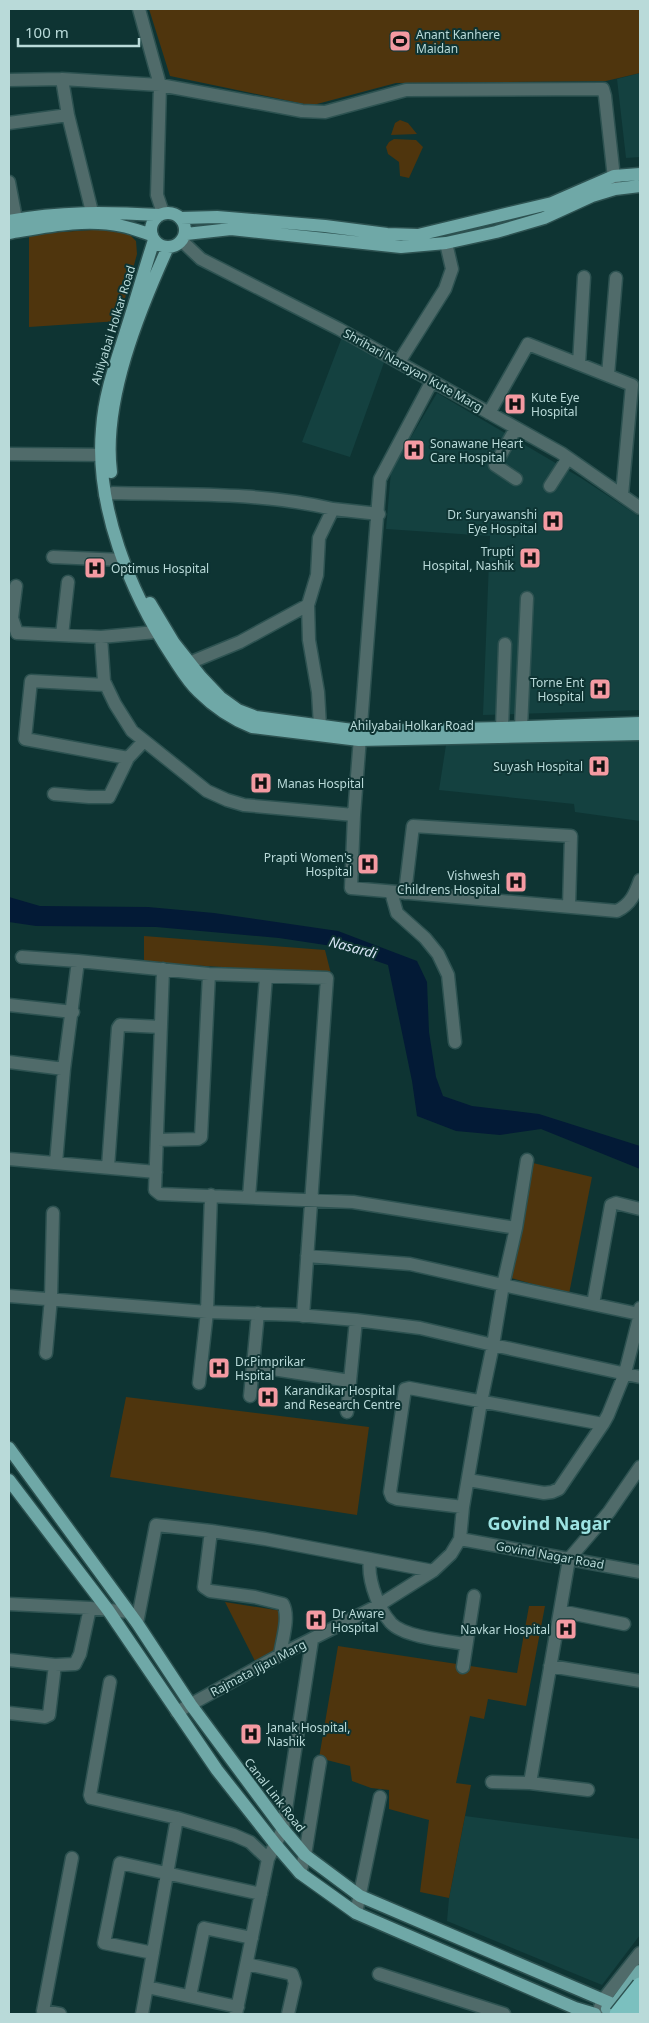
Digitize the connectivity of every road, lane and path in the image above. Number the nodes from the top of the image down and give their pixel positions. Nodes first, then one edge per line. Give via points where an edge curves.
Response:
1 (138, 9) edge
2 (62, 79) junction
3 (9, 80) edge
4 (160, 85) junction
5 (68, 114) junction
6 (9, 123) edge
7 (640, 174) edge
8 (614, 176) junction
9 (9, 182) edge
10 (640, 186) edge
11 (615, 189) junction
12 (92, 212) junction
13 (161, 214) junction
14 (181, 218) junction
15 (13, 220) edge
16 (9, 233) edge
17 (153, 237) junction
18 (184, 238) junction
19 (377, 238) junction
20 (446, 243) junction
21 (168, 247) junction
22 (584, 278) dead end
23 (616, 278) dead end
24 (399, 362) junction
25 (579, 364) junction
26 (608, 375) junction
27 (432, 381) junction
28 (489, 413) junction
29 (516, 428) junction
30 (104, 455) junction
31 (12, 456) edge
32 (568, 458) junction
33 (516, 479) dead end
34 (550, 486) dead end
35 (109, 494) junction
36 (622, 495) junction
37 (640, 508) edge
38 (333, 509) junction
39 (379, 514) junction
40 (53, 557) dead end
41 (124, 560) junction
42 (68, 582) dead end
43 (16, 586) dead end
44 (527, 598) dead end
45 (308, 605) junction
46 (156, 632) junction
47 (62, 635) junction
48 (101, 637) junction
49 (505, 644) dead end
50 (189, 663) junction
51 (106, 685) junction
52 (640, 723) edge
53 (320, 726) junction
54 (521, 727) junction
55 (502, 728) junction
56 (640, 734) edge
57 (360, 736) junction
58 (144, 741) junction
59 (128, 758) junction
60 (54, 794) dead end
61 (354, 815) junction
62 (640, 880) edge
63 (391, 892) junction
64 (405, 893) junction
65 (570, 908) junction
66 (22, 957) dead end
67 (78, 961) junction
68 (163, 969) junction
69 (209, 974) junction
70 (266, 977) junction
71 (9, 1005) edge
72 (73, 1012) junction
73 (161, 1027) junction
74 (455, 1042) dead end
75 (9, 1062) edge
76 (64, 1068) junction
77 (157, 1140) junction
78 (9, 1159) edge
79 (527, 1160) dead end
80 (56, 1163) junction
81 (108, 1167) junction
82 (156, 1172) junction
83 (211, 1195) junction
84 (249, 1197) junction
85 (311, 1202) junction
86 (640, 1209) edge
87 (53, 1213) dead end
88 (516, 1228) junction
89 (307, 1256) junction
90 (503, 1285) junction
91 (9, 1296) edge
92 (51, 1298) junction
93 (593, 1304) junction
94 (207, 1312) junction
95 (640, 1312) edge
96 (258, 1313) junction
97 (303, 1316) junction
98 (356, 1320) junction
99 (493, 1345) junction
100 (46, 1353) dead end
101 (253, 1366) junction
102 (624, 1374) junction
103 (640, 1377) edge
104 (350, 1381) junction
105 (199, 1383) dead end
106 (250, 1396) dead end
107 (481, 1402) junction
108 (348, 1412) dead end
109 (603, 1424) junction
110 (9, 1448) edge
111 (640, 1467) edge
112 (9, 1480) edge
113 (468, 1480) junction
114 (463, 1508) junction
115 (211, 1531) junction
116 (460, 1539) junction
117 (370, 1559) junction
118 (569, 1559) junction
119 (433, 1571) junction
120 (640, 1572) edge
121 (474, 1596) dead end
122 (9, 1604) edge
123 (378, 1605) junction
124 (90, 1608) junction
125 (108, 1610) junction
126 (560, 1611) junction
127 (133, 1618) junction
128 (624, 1624) dead end
129 (312, 1640) junction
130 (466, 1644) junction
131 (280, 1655) junction
132 (9, 1660) edge
133 (55, 1665) junction
134 (550, 1666) junction
135 (463, 1667) dead end
136 (640, 1681) edge
137 (110, 1682) dead end
138 (190, 1705) junction
139 (177, 1712) junction
140 (9, 1713) edge
141 (320, 1762) dead end
142 (492, 1782) dead end
143 (530, 1783) junction
144 (588, 1790) dead end
145 (380, 1797) dead end
146 (177, 1818) junction
147 (283, 1829) junction
148 (276, 1845) junction
149 (305, 1855) junction
150 (72, 1858) dead end
151 (268, 1858) junction
152 (300, 1873) junction
153 (167, 1874) junction
154 (261, 1894) junction
155 (360, 1896) junction
156 (356, 1913) junction
157 (252, 1938) junction
158 (153, 1953) junction
159 (640, 1953) edge
160 (247, 1964) junction
161 (640, 1971) edge
162 (379, 1974) dead end
163 (640, 1985) edge
164 (147, 1987) junction
165 (190, 1996) junction
166 (640, 2004) edge
167 (611, 2007) edge
168 (237, 2011) edge
169 (43, 2013) edge
170 (60, 2014) edge
171 (142, 2014) edge
172 (288, 2014) edge
173 (504, 2014) edge
174 (597, 2014) edge
175 (632, 2014) edge
176 (639, 2014) edge

1 - 4 street
2 - 3 street
2 - 4 street
2 - 5 street
4 - 8 street via 325,112 406,90 603,89
4 - 13 street via 157,195
5 - 6 street
5 - 12 street
7 - 8 main road
8 - 11 street
8 - 19 main road via 552,203 418,235
9 - 15 street
10 - 11 main road
11 - 20 main road via 544,218
12 - 13 main road
12 - 15 main road
13 - 14 main road via 173,213
13 - 17 main road via 152,223
14 - 18 main road via 186,228
14 - 19 main road via 217,217 325,226
16 - 17 main road via 95,224 121,226
17 - 21 main road via 158,244
17 - 30 main road, Ahilyabai Holkar Road via 105,402
18 - 19 main road via 231,229
18 - 21 main road
18 - 24 street, Shrihari Narayan Kute Marg via 201,259
19 - 20 main road via 401,247
20 - 24 street via 452,269 445,289
21 - 30 main road, Ahilyabai Holkar Road via 150,287 127,356
22 - 25 street
23 - 26 street
24 - 27 street, Shrihari Narayan Kute Marg
25 - 26 street
25 - 28 street via 528,344
26 - 36 street via 632,385
27 - 28 street, Shrihari Narayan Kute Marg
27 - 39 street via 380,479
28 - 29 street, Shrihari Narayan Kute Marg
29 - 32 street, Shrihari Narayan Kute Marg
29 - 33 street via 495,465
30 - 31 street
30 - 35 main road, Ahilyabai Holkar Road
32 - 34 street
32 - 36 street, Shrihari Narayan Kute Marg
35 - 38 street via 268,497
35 - 41 main road, Ahilyabai Holkar Road
35 - 50 main road, Ahilyabai Holkar Road via 148,599
36 - 37 street, Shrihari Narayan Kute Marg
38 - 39 street
38 - 45 street via 320,538 317,575
39 - 57 street
40 - 41 street
41 - 46 main road, Ahilyabai Holkar Road
42 - 47 street
43 - 47 street via 12,618 17,633
44 - 54 street
45 - 50 street via 240,642
45 - 53 street
46 - 48 street
46 - 57 main road, Ahilyabai Holkar Road via 198,691 237,722 267,731
47 - 48 street
48 - 51 street
49 - 55 street
50 - 53 main road, Ahilyabai Holkar Road via 220,697 238,710 256,717
51 - 58 street via 132,731
51 - 59 street via 31,681 25,739
52 - 54 main road, Ahilyabai Holkar Road
53 - 57 main road, Ahilyabai Holkar Road
54 - 55 main road, Ahilyabai Holkar Road
55 - 57 main road, Ahilyabai Holkar Road
56 - 57 main road, Ahilyabai Holkar Road
57 - 61 street
58 - 59 street
58 - 61 street via 208,791 227,800 244,805
59 - 60 street via 109,797
61 - 63 street via 351,888
62 - 65 street via 633,898 617,911
63 - 64 street
63 - 74 street via 397,913 425,938 445,966
64 - 65 street
64 - 65 street via 413,826 571,836
66 - 67 street
67 - 68 street
67 - 72 street
68 - 69 street
68 - 73 street
69 - 70 street
69 - 77 street via 201,1137 198,1140
70 - 84 street
70 - 85 street via 326,978
71 - 72 street
72 - 76 street
73 - 77 street
73 - 81 street via 120,1025 118,1028
75 - 76 street
76 - 80 street
77 - 82 street
78 - 80 street
79 - 88 street
80 - 81 street
81 - 82 street
82 - 83 street via 155,1190 160,1194
83 - 84 street
83 - 94 street
84 - 85 street
85 - 88 street via 353,1202
85 - 89 street
86 - 93 street via 616,1203 611,1205
87 - 92 street
88 - 90 street
89 - 90 street via 410,1264
89 - 97 street
90 - 93 street
90 - 99 street
91 - 92 street
92 - 94 street
92 - 100 street
93 - 95 street
94 - 96 street
94 - 105 street
95 - 102 street
96 - 97 street
96 - 101 street
97 - 98 street
98 - 99 street via 420,1328
98 - 104 street
99 - 102 street
99 - 107 street
101 - 104 street
101 - 106 street
102 - 103 street
102 - 109 street
104 - 108 street
107 - 109 street
107 - 113 street
107 - 114 street via 409,1388 404,1392 390,1492 392,1497
109 - 113 street via 559,1489 552,1492
110 - 127 main road, Canal Link Road
111 - 118 street
112 - 125 main road
113 - 114 street
114 - 116 street
115 - 117 street
115 - 127 street via 156,1525
115 - 131 street via 204,1588 283,1604 286,1609
116 - 118 street, Govind Nagar Road
116 - 119 street, Rajmata Jijau Marg via 451,1554
117 - 119 street
117 - 123 street via 369,1574
118 - 120 street, Govind Nagar Road
118 - 126 street
119 - 123 street, Rajmata Jijau Marg
121 - 130 street
122 - 124 street
123 - 129 street, Rajmata Jijau Marg
123 - 130 street via 392,1624 403,1631
124 - 125 street
124 - 133 street via 77,1662
125 - 127 street
125 - 139 main road
126 - 128 street
126 - 134 street
127 - 138 main road, Canal Link Road
129 - 131 street, Rajmata Jijau Marg
129 - 147 street
130 - 135 street
131 - 138 street, Rajmata Jijau Marg
132 - 133 street
133 - 140 street via 49,1715
134 - 136 street
134 - 143 street
137 - 146 street via 91,1798
138 - 139 street, Rajmata Jijau Marg
138 - 147 main road, Canal Link Road
139 - 148 main road via 217,1770
141 - 149 street
142 - 143 street
143 - 144 street
145 - 155 street
146 - 151 street via 250,1842
146 - 153 street
147 - 148 street
147 - 149 main road, Canal Link Road
148 - 151 street
148 - 152 main road
149 - 152 street
149 - 155 main road, Canal Link Road
150 - 169 street
151 - 154 street
152 - 156 main road
153 - 154 street
153 - 158 street
153 - 158 street via 120,1864 104,1944
154 - 157 street
155 - 156 street
155 - 167 main road, Canal Link Road via 584,1991
156 - 174 main road via 575,2008
157 - 160 street
157 - 165 street via 204,1928
158 - 164 street
159 - 167 street
160 - 168 street
160 - 172 street via 292,1974 295,1983
161 - 167 main road
162 - 173 street
163 - 167 highway, bridge
164 - 165 street
164 - 171 street
165 - 168 street
166 - 175 highway, bridge
167 - 174 main road
167 - 176 main road, Canal Link Road
169 - 170 street

